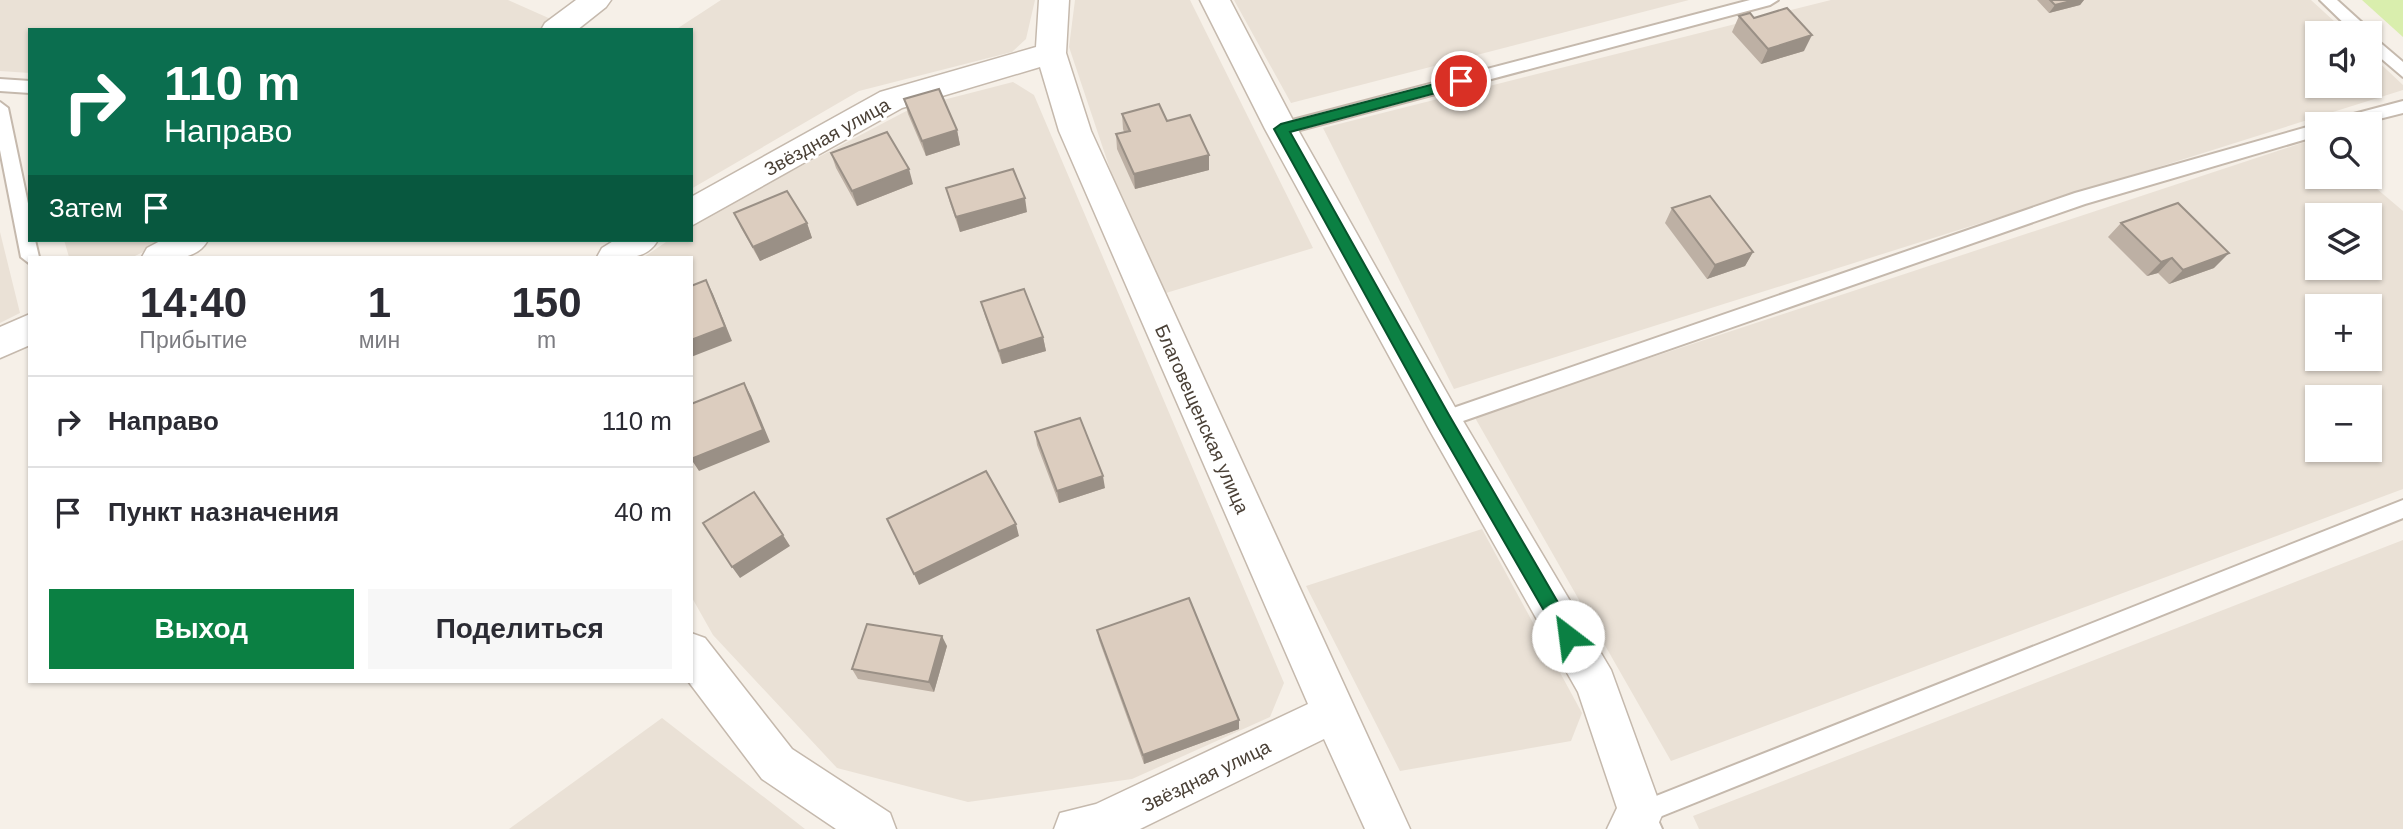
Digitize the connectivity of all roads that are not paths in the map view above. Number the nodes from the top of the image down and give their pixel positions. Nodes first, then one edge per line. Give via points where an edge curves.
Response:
1 (596, 0) edge
2 (1054, 0) edge
3 (1216, 0) edge
4 (1770, 0) edge
5 (2328, 0) edge
6 (2350, 21) edge
7 (559, 28) edge
8 (2382, 51) edge
9 (1051, 53) junction
10 (2403, 71) edge
11 (0, 85) edge
12 (28, 87) edge
13 (2403, 107) edge
14 (0, 108) edge
15 (2382, 112) edge
16 (1281, 129) junction
17 (2305, 133) edge
18 (693, 212) edge
19 (187, 242) edge
20 (638, 242) edge
21 (30, 256) edge
22 (161, 256) edge
23 (616, 256) edge
24 (28, 329) edge
25 (0, 343) edge
26 (1443, 420) junction
27 (2403, 509) edge
28 (693, 655) edge
29 (1333, 713) junction
30 (1640, 824) edge
31 (874, 829) edge
32 (1076, 829) edge
33 (1388, 829) edge

1 - 7 street
2 - 9 street, Благовещенская улица
3 - 16 street
4 - 16 lane
5 - 6 lane
8 - 10 lane
9 - 18 street, Звёздная улица via 891,100
9 - 29 street, Благовещенская улица via 1075,131
11 - 12 lane
13 - 15 lane
14 - 21 lane
16 - 26 street
17 - 26 lane via 2081,198
19 - 22 street
20 - 23 street
24 - 25 street
26 - 30 street via 1596,684
27 - 30 lane
28 - 31 street via 777,764
29 - 32 street, Звёздная улица via 1099,826
29 - 33 street, Благовещенская улица

